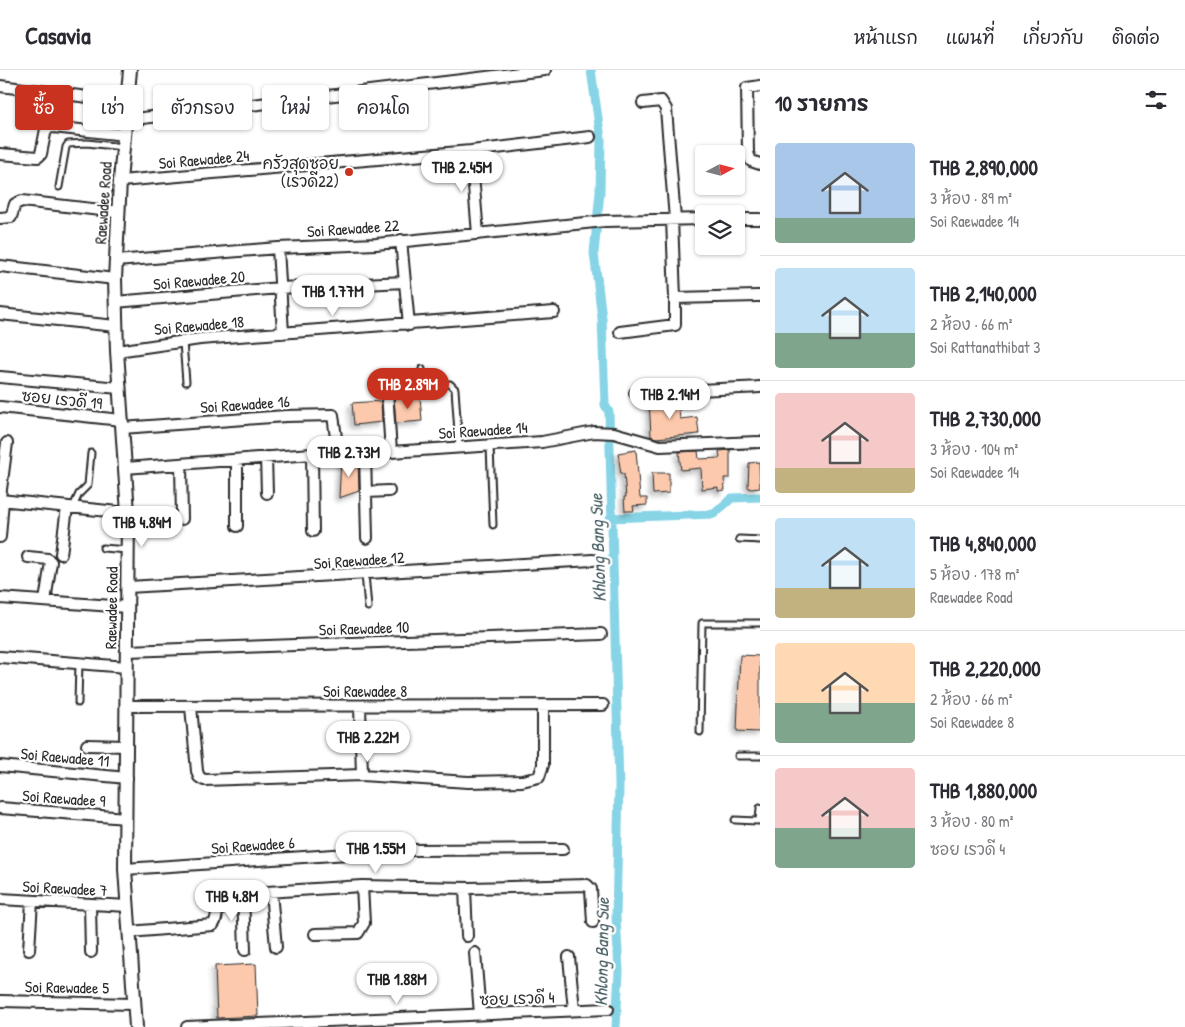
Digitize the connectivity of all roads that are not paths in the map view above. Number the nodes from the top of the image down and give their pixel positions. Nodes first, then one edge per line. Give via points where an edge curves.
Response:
1 (130, 70) edge
2 (545, 70) edge
3 (129, 85) edge
4 (0, 86) edge
5 (760, 86) edge
6 (83, 96) edge
7 (643, 103) dead end
8 (143, 118) edge
9 (125, 130) edge
10 (590, 137) dead end
11 (124, 141) junction
12 (471, 151) junction
13 (0, 154) edge
14 (760, 164) edge
15 (120, 181) junction
16 (59, 187) dead end
17 (118, 212) junction
18 (0, 218) edge
19 (673, 219) junction
20 (695, 219) edge
21 (745, 219) edge
22 (760, 219) edge
23 (478, 234) junction
24 (401, 240) junction
25 (278, 248) junction
26 (116, 261) junction
27 (0, 266) edge
28 (115, 279) junction
29 (405, 282) junction
30 (280, 288) junction
31 (760, 296) edge
32 (675, 298) junction
33 (116, 302) junction
34 (554, 312) dead end
35 (0, 314) edge
36 (409, 325) junction
37 (116, 326) junction
38 (283, 332) junction
39 (620, 332) dead end
40 (183, 341) junction
41 (117, 351) junction
42 (422, 369) dead end
43 (0, 377) edge
44 (186, 382) dead end
45 (760, 387) edge
46 (119, 388) junction
47 (386, 391) dead end
48 (635, 394) dead end
49 (0, 407) edge
50 (121, 424) junction
51 (760, 442) edge
52 (7, 443) dead end
53 (490, 445) junction
54 (460, 447) junction
55 (365, 452) junction
56 (391, 452) junction
57 (338, 453) junction
58 (91, 454) dead end
59 (312, 454) junction
60 (266, 457) junction
61 (237, 460) junction
62 (181, 464) junction
63 (125, 468) junction
64 (389, 491) dead end
65 (367, 492) junction
66 (267, 493) dead end
67 (1, 499) edge
68 (70, 507) junction
69 (128, 513) junction
70 (182, 519) dead end
71 (493, 525) dead end
72 (237, 526) dead end
73 (313, 531) dead end
74 (0, 537) edge
75 (367, 538) dead end
76 (739, 539) dead end
77 (760, 540) edge
78 (103, 548) dead end
79 (128, 550) junction
80 (61, 554) dead end
81 (28, 556) dead end
82 (593, 560) dead end
83 (365, 574) junction
84 (128, 587) junction
85 (0, 598) edge
86 (45, 601) junction
87 (127, 607) junction
88 (368, 608) dead end
89 (760, 623) edge
90 (601, 634) dead end
91 (127, 651) junction
92 (0, 657) edge
93 (79, 663) junction
94 (127, 667) junction
95 (78, 703) dead end
96 (603, 705) dead end
97 (127, 706) junction
98 (360, 706) junction
99 (543, 706) junction
100 (191, 707) junction
101 (700, 732) dead end
102 (87, 745) dead end
103 (127, 746) junction
104 (738, 756) dead end
105 (760, 756) edge
106 (0, 766) edge
107 (362, 775) junction
108 (126, 778) junction
109 (0, 808) edge
110 (760, 808) edge
111 (126, 818) junction
112 (736, 820) dead end
113 (563, 849) dead end
114 (125, 869) junction
115 (362, 886) junction
116 (465, 888) junction
117 (271, 892) junction
118 (243, 893) junction
119 (0, 899) edge
120 (32, 901) junction
121 (90, 904) junction
122 (128, 906) junction
123 (593, 922) dead end
124 (129, 932) junction
125 (315, 934) dead end
126 (467, 936) dead end
127 (276, 947) dead end
128 (29, 950) dead end
129 (245, 950) dead end
130 (91, 952) dead end
131 (476, 953) dead end
132 (569, 957) dead end
133 (0, 1001) edge
134 (134, 1004) junction
135 (608, 1009) dead end
136 (574, 1010) junction
137 (480, 1014) junction
138 (136, 1027) edge
139 (187, 1027) edge

1 - 3 street, Raewadee Road
2 - 8 street
4 - 6 street
5 - 14 street via 747,88 748,153 751,161
7 - 19 street via 661,101 666,109
9 - 11 street, Raewadee Road
10 - 12 street, Soi Raewadee 24
11 - 13 street via 53,127 46,129 38,158
11 - 15 street, Raewadee Road
11 - 16 lane via 68,144
12 - 15 street, Soi Raewadee 24
12 - 23 street
15 - 17 street, Raewadee Road
17 - 18 street via 22,201 15,204 10,217
17 - 26 street, Raewadee Road
19 - 20 street, Soi Raewadee 22
19 - 23 street, Soi Raewadee 22 via 605,221
19 - 32 street
21 - 22 street
23 - 24 street, Soi Raewadee 22
24 - 25 street, Soi Raewadee 22
24 - 29 street
25 - 26 street, Soi Raewadee 22
25 - 30 street
26 - 28 street, Raewadee Road
27 - 28 street
28 - 33 street, Raewadee Road
29 - 30 street, Soi Raewadee 20
29 - 36 street
30 - 33 street, Soi Raewadee 20
30 - 38 street
31 - 32 street
32 - 39 street via 675,326
33 - 37 street, Raewadee Road
34 - 36 street, Soi Raewadee 18
35 - 37 street
36 - 38 street, Soi Raewadee 18
37 - 41 street, Raewadee Road
38 - 40 street, Soi Raewadee 18
40 - 41 street, Soi Raewadee 18
40 - 44 lane
41 - 46 street, Raewadee Road
42 - 54 lane via 424,384 450,384 455,388
43 - 46 street
45 - 48 street
46 - 50 street, Raewadee Road
47 - 56 street
49 - 50 street, ซอย เรวดี 19
50 - 57 street, Soi Raewadee 16 via 333,415
50 - 63 street, Raewadee Road
51 - 53 street, Soi Raewadee 14 via 660,446 614,432 602,432 542,442
52 - 67 street
53 - 54 street, Soi Raewadee 14
53 - 71 lane
54 - 56 street, Soi Raewadee 14
55 - 56 street, Soi Raewadee 14
55 - 57 street, Soi Raewadee 14
55 - 65 street
57 - 59 street, Soi Raewadee 14
58 - 68 lane via 88,485
59 - 60 street, Soi Raewadee 14
59 - 73 street
60 - 61 street, Soi Raewadee 14
60 - 66 street
61 - 62 street, Soi Raewadee 14
61 - 72 street
62 - 63 street, Soi Raewadee 14
62 - 70 street
63 - 69 street, Raewadee Road
64 - 65 street
65 - 75 street
67 - 68 street
67 - 74 street
68 - 69 street
68 - 80 street
69 - 79 street, Raewadee Road
76 - 77 lane
78 - 79 lane
79 - 84 street, Raewadee Road
81 - 86 street via 51,562
82 - 83 street, Soi Raewadee 12
83 - 84 street, Soi Raewadee 12
83 - 88 lane
84 - 87 street, Raewadee Road
85 - 86 street
86 - 87 street
87 - 91 street, Raewadee Road
89 - 101 lane via 702,623
90 - 91 street, Soi Raewadee 10
91 - 94 street, Raewadee Road
92 - 93 street
93 - 94 street
93 - 95 lane
94 - 97 street, Raewadee Road
96 - 99 street, Soi Raewadee 8
97 - 100 street, Soi Raewadee 8
97 - 103 street, Raewadee Road
98 - 99 street, Soi Raewadee 8
98 - 100 street, Soi Raewadee 8
98 - 107 street
99 - 107 street via 542,765 541,774 536,778 468,782
100 - 107 street via 197,771 204,780
102 - 103 street
103 - 108 street, Raewadee Road
104 - 105 lane
106 - 108 street, Soi Raewadee 11
108 - 111 street, Raewadee Road
109 - 111 street, Soi Raewadee 9
110 - 112 lane via 759,821
111 - 114 street, Raewadee Road
113 - 114 street, Soi Raewadee 6 via 409,850
114 - 122 street, Raewadee Road
115 - 116 street
115 - 117 street
115 - 125 street via 364,923 358,933
116 - 123 street via 588,885
116 - 126 street
117 - 118 street
117 - 127 street
118 - 124 street via 219,897 213,924
118 - 129 street
119 - 120 street, Soi Raewadee 7
120 - 121 street, Soi Raewadee 7
120 - 128 street
121 - 122 street, Soi Raewadee 7
121 - 130 street
122 - 124 street, Raewadee Road
124 - 134 street, Raewadee Road
131 - 137 street
132 - 136 street
133 - 134 street, Soi Raewadee 5
134 - 138 street, Raewadee Road
135 - 136 street, ซอย เรวดี 4
136 - 137 street, ซอย เรวดี 4
137 - 139 street, ซอย เรวดี 4

